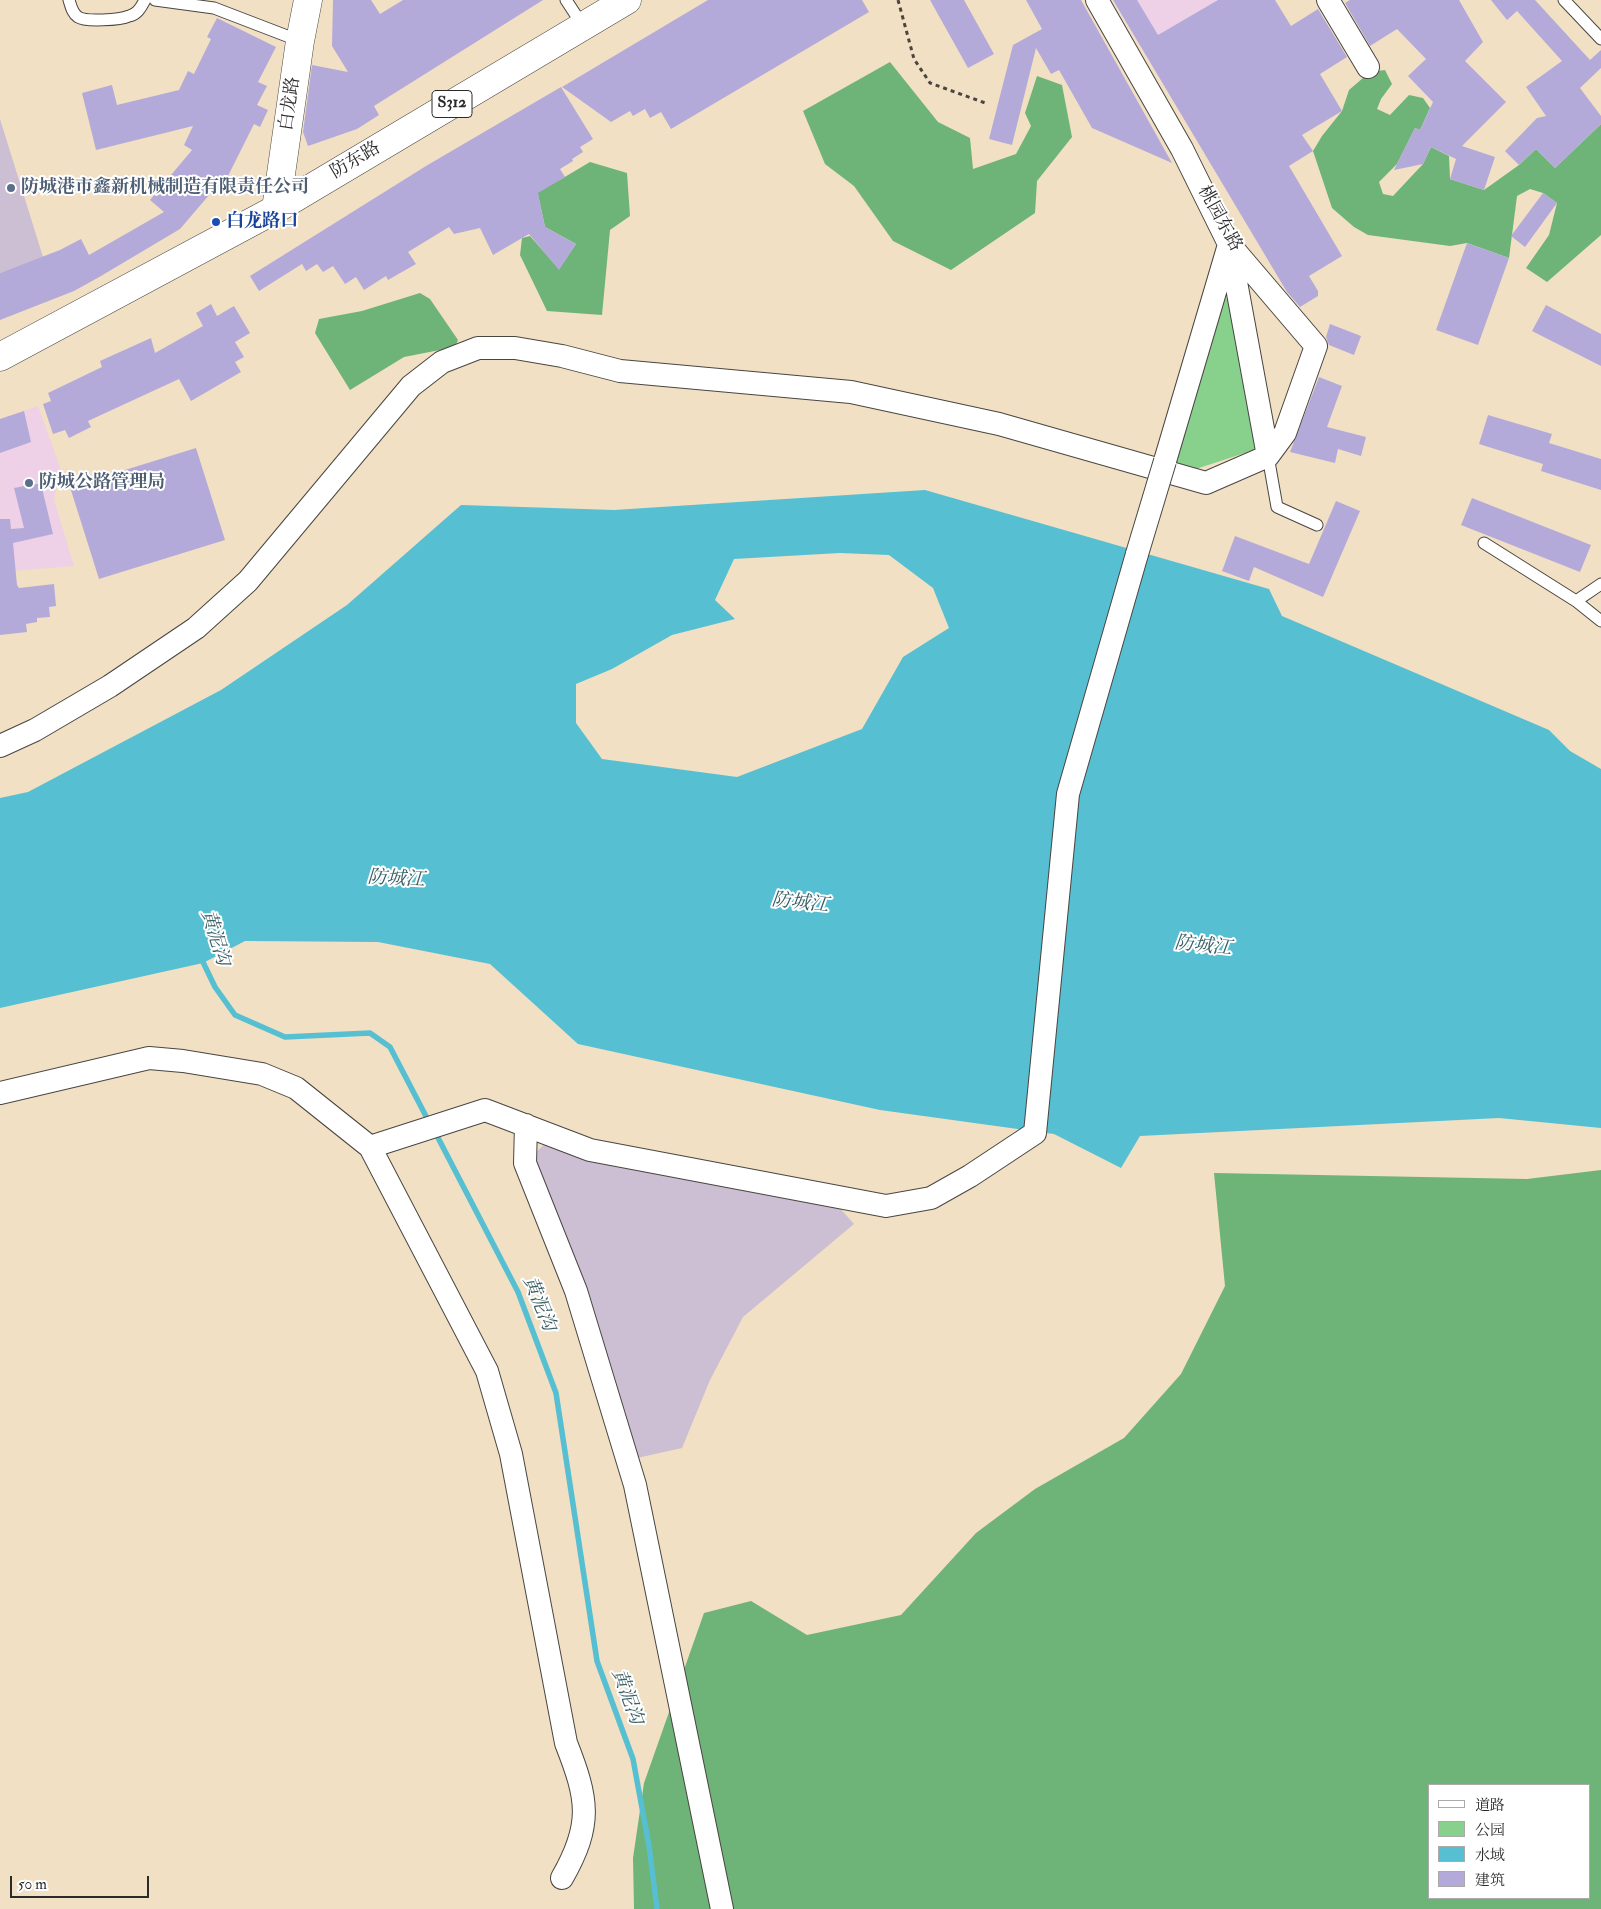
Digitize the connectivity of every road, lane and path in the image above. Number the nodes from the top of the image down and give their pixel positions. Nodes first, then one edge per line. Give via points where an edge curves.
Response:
1 (69, 0) edge
2 (145, 0) edge
3 (155, 0) edge
4 (308, 0) edge
5 (566, 0) edge
6 (627, 0) edge
7 (898, 0) edge
8 (1097, 0) edge
9 (1328, 0) edge
10 (1564, 0) edge
11 (583, 26) junction
12 (1601, 39) edge
13 (300, 41) junction
14 (1368, 67) dead end
15 (988, 104) dead end
16 (276, 209) junction
17 (1229, 244) junction
18 (0, 357) edge
19 (1268, 456) junction
20 (1317, 525) dead end
21 (1484, 544) dead end
22 (1601, 584) edge
23 (1576, 601) junction
24 (1601, 621) edge
25 (0, 746) edge
26 (0, 1093) edge
27 (526, 1125) junction
28 (370, 1147) junction
29 (562, 1878) dead end
30 (722, 1909) edge

1 - 2 lane via 79,18 91,20 129,17
3 - 13 lane via 214,8
4 - 13 main road, 白龙路
5 - 11 lane
6 - 11 main road, 防东路 / S312
7 - 15 path via 914,59 930,83
8 - 17 street, 桃园东路 via 1182,149
9 - 14 street
10 - 12 lane
11 - 16 main road, 防东路 / S312
13 - 16 main road, 白龙路
16 - 18 main road, 防东路 / S312
17 - 19 street
17 - 19 street, 桃园东路 via 1316,346 1285,433
17 - 27 street, bridge via 1068,794 1035,1133 931,1198 886,1206 590,1150
19 - 20 lane via 1278,507
19 - 25 street via 1206,483 999,424 851,392 620,371 515,348 478,348 442,362 411,386 248,581 196,628 60,716
21 - 23 lane
22 - 23 lane
23 - 24 lane
26 - 28 street via 149,1058 183,1061 262,1074 296,1088
27 - 28 street via 484,1110
27 - 30 street via 525,1163 576,1291 635,1485
28 - 29 street via 487,1371 511,1454 566,1743 581,1782 582,1835

